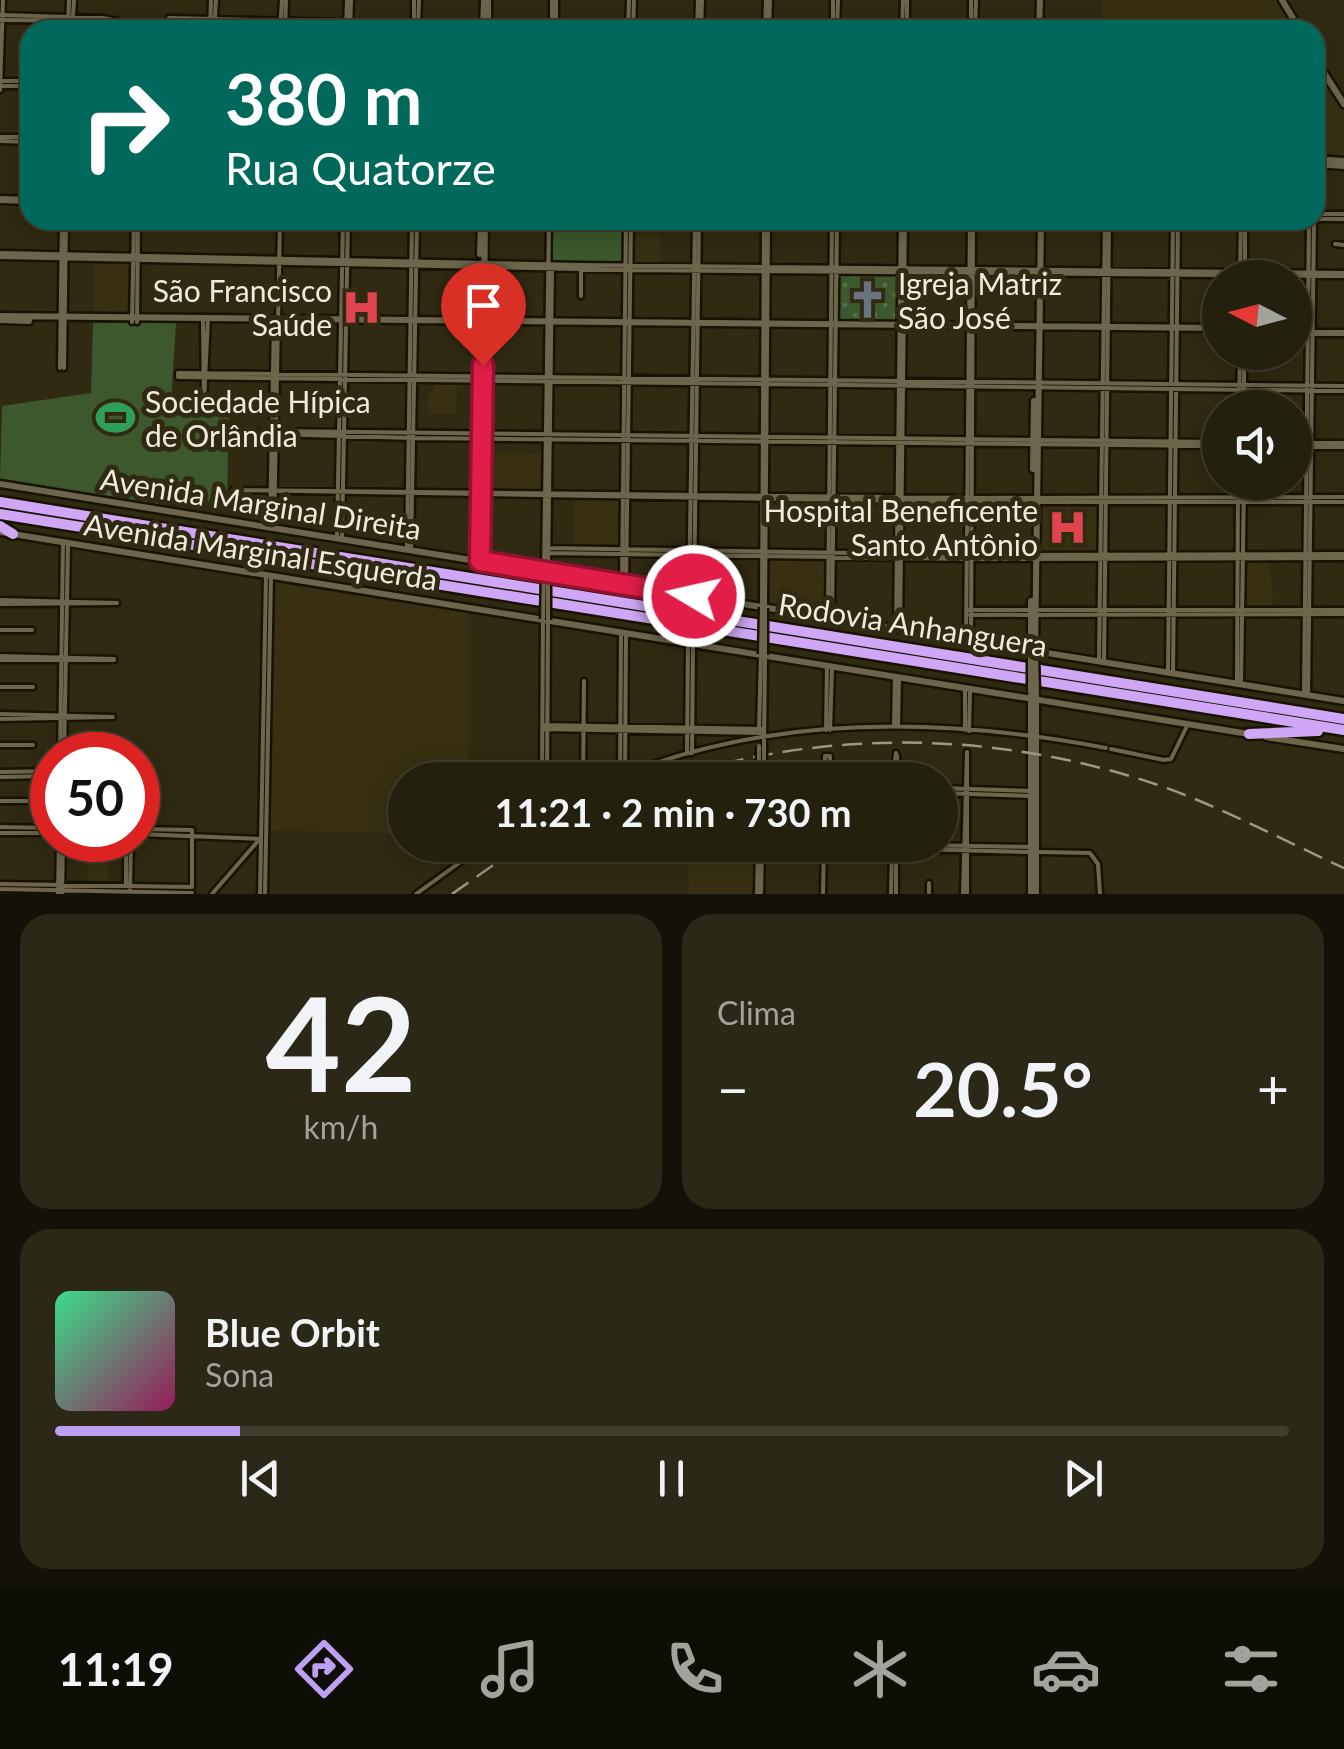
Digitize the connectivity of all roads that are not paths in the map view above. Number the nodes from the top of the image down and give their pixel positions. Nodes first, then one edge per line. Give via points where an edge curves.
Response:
1 (3, 0) edge
2 (71, 0) edge
3 (1, 18) edge
4 (70, 19) junction
5 (94, 20) edge
6 (1325, 75) edge
7 (0, 84) edge
8 (1344, 104) edge
9 (64, 230) edge
10 (136, 230) edge
11 (280, 230) edge
12 (346, 230) edge
13 (414, 230) edge
14 (483, 230) edge
15 (549, 230) edge
16 (628, 230) edge
17 (697, 230) edge
18 (766, 230) edge
19 (834, 230) edge
20 (903, 230) edge
21 (971, 230) edge
22 (1039, 230) edge
23 (1107, 230) edge
24 (1176, 230) edge
25 (1243, 230) edge
26 (1313, 230) edge
27 (1335, 244) dead end
28 (1344, 244) edge
29 (0, 255) edge
30 (64, 256) junction
31 (135, 257) junction
32 (1243, 260) edge
33 (1312, 260) edge
34 (280, 261) junction
35 (345, 262) junction
36 (414, 263) junction
37 (482, 265) junction
38 (550, 267) junction
39 (581, 267) junction
40 (628, 268) junction
41 (696, 269) junction
42 (766, 269) junction
43 (834, 270) junction
44 (902, 271) junction
45 (971, 271) junction
46 (1038, 272) junction
47 (1106, 273) junction
48 (1175, 273) junction
49 (1202, 273) edge
50 (1312, 274) edge
51 (1342, 274) edge
52 (581, 296) dead end
53 (0, 318) edge
54 (63, 319) junction
55 (134, 320) junction
56 (205, 320) junction
57 (276, 321) junction
58 (344, 322) junction
59 (413, 322) junction
60 (481, 324) junction
61 (550, 324) junction
62 (627, 325) junction
63 (695, 325) junction
64 (766, 326) junction
65 (834, 327) junction
66 (901, 327) junction
67 (971, 328) junction
68 (1037, 329) junction
69 (1105, 329) junction
70 (1174, 330) junction
71 (1202, 330) edge
72 (1312, 330) edge
73 (1344, 331) edge
74 (62, 368) dead end
75 (1242, 370) edge
76 (1310, 370) edge
77 (178, 375) dead end
78 (204, 376) junction
79 (275, 377) junction
80 (343, 378) junction
81 (412, 379) junction
82 (480, 380) junction
83 (549, 380) junction
84 (626, 381) junction
85 (694, 382) junction
86 (766, 383) junction
87 (833, 384) junction
88 (900, 384) junction
89 (970, 386) junction
90 (1036, 386) junction
91 (1105, 386) junction
92 (1173, 387) junction
93 (1242, 388) junction
94 (1310, 388) junction
95 (1344, 389) edge
96 (274, 433) junction
97 (342, 435) junction
98 (410, 436) junction
99 (480, 437) junction
100 (548, 437) junction
101 (626, 438) junction
102 (693, 439) junction
103 (765, 440) junction
104 (833, 440) junction
105 (900, 441) junction
106 (969, 442) junction
107 (1035, 443) junction
108 (1104, 443) junction
109 (1173, 444) junction
110 (1202, 444) edge
111 (1312, 445) edge
112 (1344, 445) edge
113 (0, 484) edge
114 (273, 491) junction
115 (341, 492) junction
116 (410, 492) junction
117 (479, 493) junction
118 (547, 494) junction
119 (625, 495) junction
120 (692, 496) junction
121 (764, 497) junction
122 (832, 498) junction
123 (899, 498) junction
124 (1034, 499) junction
125 (1104, 499) junction
126 (1172, 499) junction
127 (1202, 499) edge
128 (1312, 499) edge
129 (969, 500) junction
130 (1241, 500) edge
131 (1308, 500) edge
132 (1344, 500) edge
133 (0, 502) edge
134 (0, 514) edge
135 (272, 528) junction
136 (0, 529) edge
137 (13, 534) joint
138 (340, 539) junction
139 (65, 543) junction
140 (409, 550) junction
141 (546, 551) junction
142 (624, 552) junction
143 (692, 553) junction
144 (764, 554) junction
145 (831, 554) junction
146 (898, 556) junction
147 (1103, 556) junction
148 (1171, 556) junction
149 (1240, 556) junction
150 (1308, 556) junction
151 (1341, 556) edge
152 (968, 557) junction
153 (1034, 557) junction
154 (478, 561) junction
155 (546, 572) junction
156 (268, 575) junction
157 (624, 585) junction
158 (692, 596) junction
159 (0, 602) edge
160 (64, 603) junction
161 (100, 603) dead end
162 (763, 608) junction
163 (1171, 612) junction
164 (1240, 612) junction
165 (1307, 612) junction
166 (1344, 612) edge
167 (968, 613) junction
168 (1033, 613) junction
169 (1102, 613) junction
170 (830, 618) junction
171 (546, 620) junction
172 (898, 629) junction
173 (0, 630) edge
174 (32, 630) dead end
175 (624, 632) junction
176 (968, 640) junction
177 (691, 642) junction
178 (763, 654) junction
179 (1033, 654) junction
180 (0, 658) edge
181 (63, 659) junction
182 (1102, 661) junction
183 (830, 665) junction
184 (1170, 673) junction
185 (897, 676) junction
186 (584, 681) dead end
187 (1239, 684) junction
188 (0, 687) edge
189 (33, 687) dead end
190 (967, 688) junction
191 (1034, 694) junction
192 (1306, 695) junction
193 (1344, 701) edge
194 (0, 716) edge
195 (62, 717) junction
196 (85, 717) dead end
197 (1344, 719) edge
198 (1188, 724) junction
199 (545, 727) junction
200 (896, 727) junction
201 (584, 728) junction
202 (622, 728) junction
203 (690, 729) junction
204 (828, 730) junction
205 (1344, 730) edge
206 (967, 731) junction
207 (62, 732) edge
208 (762, 733) junction
209 (1249, 734) junction
210 (1034, 735) junction
211 (0, 745) edge
212 (30, 745) edge
213 (1344, 749) edge
214 (689, 754) junction
215 (544, 762) edge
216 (583, 762) edge
217 (622, 762) edge
218 (663, 762) edge
219 (761, 762) edge
220 (30, 774) edge
221 (0, 775) edge
222 (958, 792) edge
223 (966, 792) junction
224 (1034, 793) junction
225 (30, 800) edge
226 (0, 801) edge
227 (0, 830) edge
228 (30, 830) edge
229 (160, 832) edge
230 (192, 833) junction
231 (260, 839) junction
232 (958, 848) edge
233 (958, 848) edge
234 (965, 848) junction
235 (1034, 850) junction
236 (61, 862) edge
237 (129, 862) edge
238 (460, 862) edge
239 (760, 862) edge
240 (825, 862) edge
241 (894, 862) edge
242 (929, 883) dead end
243 (0, 886) edge
244 (60, 890) edge
245 (128, 891) edge
246 (192, 891) edge
247 (212, 894) edge
248 (262, 894) edge
249 (416, 894) edge
250 (759, 894) edge
251 (822, 894) edge
252 (894, 894) edge
253 (929, 894) edge
254 (965, 894) edge
255 (1033, 894) edge
256 (1100, 894) edge

1 - 3 street
2 - 4 street
3 - 4 street
3 - 7 street
4 - 5 street
6 - 8 main road
9 - 30 street
10 - 31 street
11 - 34 street
12 - 35 street
13 - 36 street
14 - 37 main road
15 - 38 street
16 - 40 street
17 - 41 street
18 - 42 street
19 - 43 street
20 - 44 street
21 - 45 street
22 - 46 main road
23 - 47 street
24 - 48 street
25 - 32 street
26 - 33 street
27 - 28 street
29 - 30 street
30 - 31 street
30 - 54 street
31 - 34 street
31 - 55 street
34 - 35 street
34 - 57 street
35 - 36 street
35 - 58 street
36 - 37 street
36 - 59 street
37 - 38 street
37 - 60 main road
38 - 39 street
38 - 61 street
39 - 40 street
39 - 52 street
40 - 41 street
40 - 62 street
41 - 42 street
41 - 63 street
42 - 43 street
42 - 64 street
43 - 44 street
43 - 65 street
44 - 45 street
44 - 66 street
45 - 46 street
45 - 67 street
46 - 47 street
46 - 68 main road
47 - 48 street
47 - 69 street
48 - 49 street
48 - 70 street
50 - 51 street
53 - 54 main road
54 - 55 main road
54 - 74 street
55 - 56 main road
56 - 57 main road
56 - 78 street
57 - 58 main road
57 - 79 street
58 - 59 main road
58 - 80 street
59 - 60 main road
59 - 81 street
60 - 61 main road
60 - 82 main road
61 - 62 main road
61 - 83 street
62 - 63 main road
62 - 84 street
63 - 64 main road
63 - 85 street
64 - 65 main road
64 - 86 street
65 - 66 main road
65 - 87 street
66 - 67 main road
66 - 88 street
67 - 68 main road
67 - 89 street
68 - 69 main road
68 - 90 main road
69 - 70 main road
69 - 91 street
70 - 71 main road
70 - 92 street
72 - 73 main road
75 - 93 street
76 - 94 street
77 - 78 street
78 - 79 street
79 - 80 street
79 - 96 street
80 - 81 street
80 - 97 street
81 - 82 street
81 - 98 street
82 - 83 street
82 - 99 main road
83 - 84 street
83 - 100 street
84 - 85 street
84 - 101 street
85 - 86 street
85 - 102 street
86 - 87 street
86 - 103 street
87 - 88 street
87 - 104 street
88 - 89 street
88 - 105 street
89 - 90 street
89 - 106 street
90 - 91 street
90 - 107 main road
91 - 92 street
91 - 108 street
92 - 93 street
92 - 109 street
93 - 94 street
94 - 95 street
96 - 96 street via 236,432 236,435
96 - 97 street
96 - 114 street
97 - 98 street
97 - 115 street
98 - 99 street
98 - 116 street
99 - 100 street
99 - 117 main road
100 - 101 street
100 - 118 street
101 - 102 street
101 - 119 street
102 - 103 street
102 - 120 street
103 - 104 street
103 - 121 street
104 - 105 street
104 - 122 street
105 - 106 street
105 - 123 street
106 - 107 street
106 - 129 street
107 - 108 street
107 - 124 main road
108 - 109 street
108 - 125 street
109 - 110 street
109 - 126 street
111 - 112 street
113 - 135 main road, Avenida Marginal Direita
114 - 114 street via 234,488 234,492
114 - 115 street
114 - 135 street
115 - 116 street
115 - 138 street
116 - 117 street
116 - 140 street
117 - 118 street
117 - 154 main road
118 - 119 street
118 - 141 street
119 - 120 street
119 - 142 street
120 - 121 street
120 - 143 street
121 - 122 street
121 - 144 street
122 - 123 street
122 - 145 street
123 - 129 street
123 - 146 street
124 - 125 street
124 - 129 street
124 - 153 main road
125 - 126 street
125 - 147 street
126 - 127 street
126 - 148 street
128 - 132 street
129 - 152 street
130 - 149 street
131 - 150 street
133 - 197 highway, Rodovia Anhanguera
134 - 205 highway, Rodovia Anhanguera
135 - 138 main road, Avenida Marginal Direita
136 - 137 highway
137 - 139 main road, Avenida Marginal Esquerda
138 - 140 main road, Avenida Marginal Direita
139 - 156 main road, Avenida Marginal Esquerda
139 - 160 street
140 - 154 main road, Avenida Marginal Direita
141 - 142 street
141 - 155 street
142 - 143 street
142 - 157 street
143 - 144 street
143 - 158 street
144 - 145 street
144 - 162 street
145 - 146 street
145 - 170 street
146 - 152 street
146 - 172 street
147 - 148 street
147 - 153 street
147 - 169 street
148 - 149 street
148 - 163 street
149 - 150 street
149 - 164 street
150 - 151 street
150 - 165 street
152 - 153 street
152 - 167 street
153 - 168 main road
154 - 155 main road, Avenida Marginal Direita
155 - 157 main road, Avenida Marginal Direita
155 - 171 street, bridge
156 - 171 main road, Avenida Marginal Esquerda
156 - 231 street
156 - 248 street
157 - 158 main road, Avenida Marginal Direita
158 - 162 main road, Avenida Marginal Direita
159 - 160 street
160 - 161 street
160 - 181 street
162 - 170 main road, Avenida Marginal Direita
162 - 178 street, bridge
163 - 164 street
163 - 169 street
163 - 184 street
164 - 165 street
164 - 187 street
165 - 166 street
165 - 192 street
167 - 168 street
167 - 176 street
168 - 169 street
168 - 179 main road
169 - 182 street
170 - 172 main road, Avenida Marginal Direita
171 - 175 main road, Avenida Marginal Esquerda
171 - 199 street
172 - 176 main road, Avenida Marginal Direita
173 - 174 street
175 - 177 main road, Avenida Marginal Esquerda
175 - 202 street
176 - 179 main road, Avenida Marginal Direita
177 - 178 main road, Avenida Marginal Esquerda
177 - 203 street
178 - 183 main road, Avenida Marginal Esquerda
178 - 208 street
179 - 182 main road, Avenida Marginal Direita
179 - 191 main road, bridge
180 - 181 street
181 - 181 street via 114,660
181 - 195 street
182 - 184 main road, Avenida Marginal Direita
183 - 185 main road, Avenida Marginal Esquerda
183 - 204 street
184 - 187 main road, Avenida Marginal Direita
185 - 190 main road, Avenida Marginal Esquerda
185 - 200 street
186 - 201 street
187 - 192 main road, Avenida Marginal Direita
188 - 189 street
190 - 191 main road, Avenida Marginal Esquerda
190 - 206 street
191 - 198 main road, Avenida Marginal Esquerda
191 - 210 main road
192 - 193 main road, Avenida Marginal Direita
194 - 195 street
195 - 196 street
195 - 207 street
198 - 209 main road, Avenida Marginal Esquerda
198 - 210 street via 1172,759 1164,760
199 - 201 street
199 - 215 street
200 - 204 street
200 - 206 street
201 - 202 street
201 - 216 street
202 - 203 street
202 - 217 street
203 - 208 street
203 - 214 street
204 - 208 street
205 - 209 highway
206 - 210 street
208 - 214 street
208 - 219 street, bridge
209 - 213 main road, Avenida Marginal Esquerda
210 - 224 main road
211 - 212 street
214 - 218 street
220 - 221 street
222 - 223 street
223 - 223 street via 967,752 964,754
223 - 224 street
223 - 234 street
224 - 235 main road
225 - 226 street
227 - 228 street
229 - 230 street
230 - 231 street
230 - 246 street
231 - 247 street
231 - 248 street
232 - 234 street
233 - 234 street
234 - 235 street
234 - 254 street
235 - 255 main road
235 - 256 street via 1090,853 1098,864
236 - 244 street
237 - 245 street
238 - 249 street
239 - 250 street
240 - 251 street
241 - 252 street
242 - 253 street
243 - 244 street
244 - 245 street
245 - 246 street

